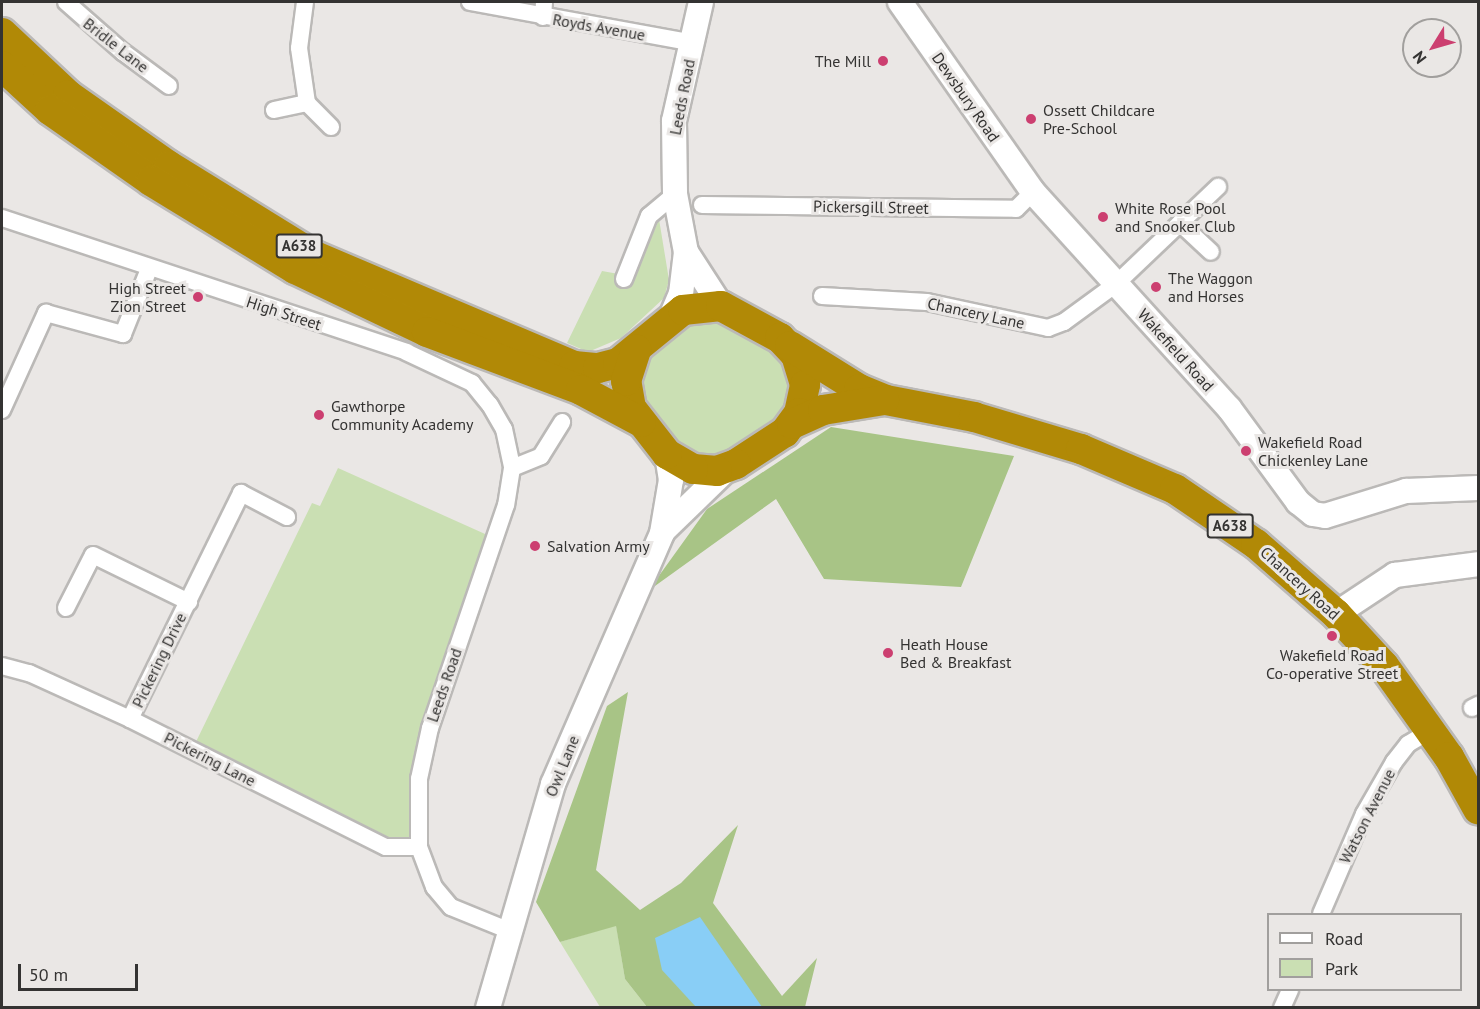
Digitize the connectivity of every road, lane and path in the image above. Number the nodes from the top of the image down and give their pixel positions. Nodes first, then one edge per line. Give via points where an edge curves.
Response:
1 (66, 2) edge
2 (305, 2) edge
3 (470, 2) edge
4 (701, 2) edge
5 (900, 2) edge
6 (544, 9) edge
7 (2, 33) edge
8 (693, 43) junction
9 (2, 66) edge
10 (169, 86) dead end
11 (307, 103) junction
12 (274, 110) dead end
13 (331, 127) dead end
14 (1218, 187) dead end
15 (1033, 192) junction
16 (675, 194) junction
17 (702, 205) dead end
18 (2, 218) edge
19 (1180, 223) junction
20 (687, 252) junction
21 (1211, 252) dead end
22 (148, 269) junction
23 (624, 279) dead end
24 (1116, 284) junction
25 (822, 296) dead end
26 (721, 306) junction
27 (671, 317) junction
28 (787, 344) junction
29 (636, 350) junction
30 (886, 400) junction
31 (2, 410) edge
32 (562, 422) dead end
33 (641, 422) junction
34 (792, 424) junction
35 (667, 454) junction
36 (512, 468) junction
37 (728, 468) junction
38 (1479, 488) edge
39 (287, 517) dead end
40 (662, 533) junction
41 (1479, 564) edge
42 (189, 602) junction
43 (66, 608) dead end
44 (1336, 614) junction
45 (2, 666) edge
46 (130, 719) junction
47 (1431, 730) junction
48 (1476, 804) edge
49 (419, 847) junction
50 (1322, 913) edge
51 (510, 931) junction
52 (488, 1008) edge

1 - 10 street, Bridle Lane
2 - 11 street via 299,48
3 - 6 street, Royds Avenue
4 - 8 main road, Leeds Road
5 - 15 main road, Dewsbury Road
6 - 8 street, Royds Avenue
7 - 29 highway, A638 via 68,95 169,166 315,256 574,366 598,368 618,363
8 - 16 main road, Leeds Road via 675,121
9 - 33 highway, A638 via 50,110 151,181 295,269 427,332 581,390
11 - 12 street
11 - 13 street
14 - 19 street, Chancery Lane
15 - 17 street, Pickersgill Street via 1016,209
15 - 24 main road, Wakefield Road
16 - 20 main road, Leeds Road
16 - 23 street via 649,216
18 - 22 street, High Street
19 - 21 street
19 - 24 street, Chancery Lane
20 - 26 main road, Leeds Road
20 - 27 main road, Leeds Road via 683,285
22 - 31 street via 123,334 46,312
22 - 36 street, High Street via 447,368 472,383 490,405 504,429
24 - 25 street, Chancery Lane via 1064,322 1048,328 927,302
24 - 38 main road, Wakefield Road via 1229,408 1298,502 1313,514 1338,514 1406,491
26 - 27 highway, A638 via 694,307
26 - 28 highway, A638
27 - 29 highway, A638
28 - 30 highway, Chancery Road / A638 via 859,389
28 - 34 highway, A638 via 802,369 805,385 804,399
29 - 33 highway, A638 via 626,381 632,408
30 - 34 highway, Chancery Road / A638 via 823,410
30 - 44 highway, Chancery Road / A638 via 974,417 1081,449 1175,489 1257,544
32 - 36 street via 541,456
33 - 35 highway, A638
34 - 37 highway, A638
35 - 37 highway, A638 via 693,469
35 - 40 main road, Owl Lane via 670,489
36 - 49 street, Leeds Road via 506,505 430,728 419,779
37 - 40 main road, Owl Lane
39 - 42 street, Pickering Drive via 241,493
40 - 51 main road, Owl Lane via 553,784
41 - 44 main road via 1395,575
42 - 43 street, Pickering Drive via 93,555
42 - 46 street, Pickering Drive
44 - 47 highway, Chancery Road / A638 via 1384,666
45 - 46 street, Pickering Lane via 29,673
46 - 49 street, Pickering Lane via 386,847
47 - 48 highway, Chancery Road / A638
47 - 50 street, Watson Avenue via 1408,744 1394,762 1364,814
49 - 51 street, Leeds Road via 434,887 451,907
51 - 52 main road, Owl Lane

